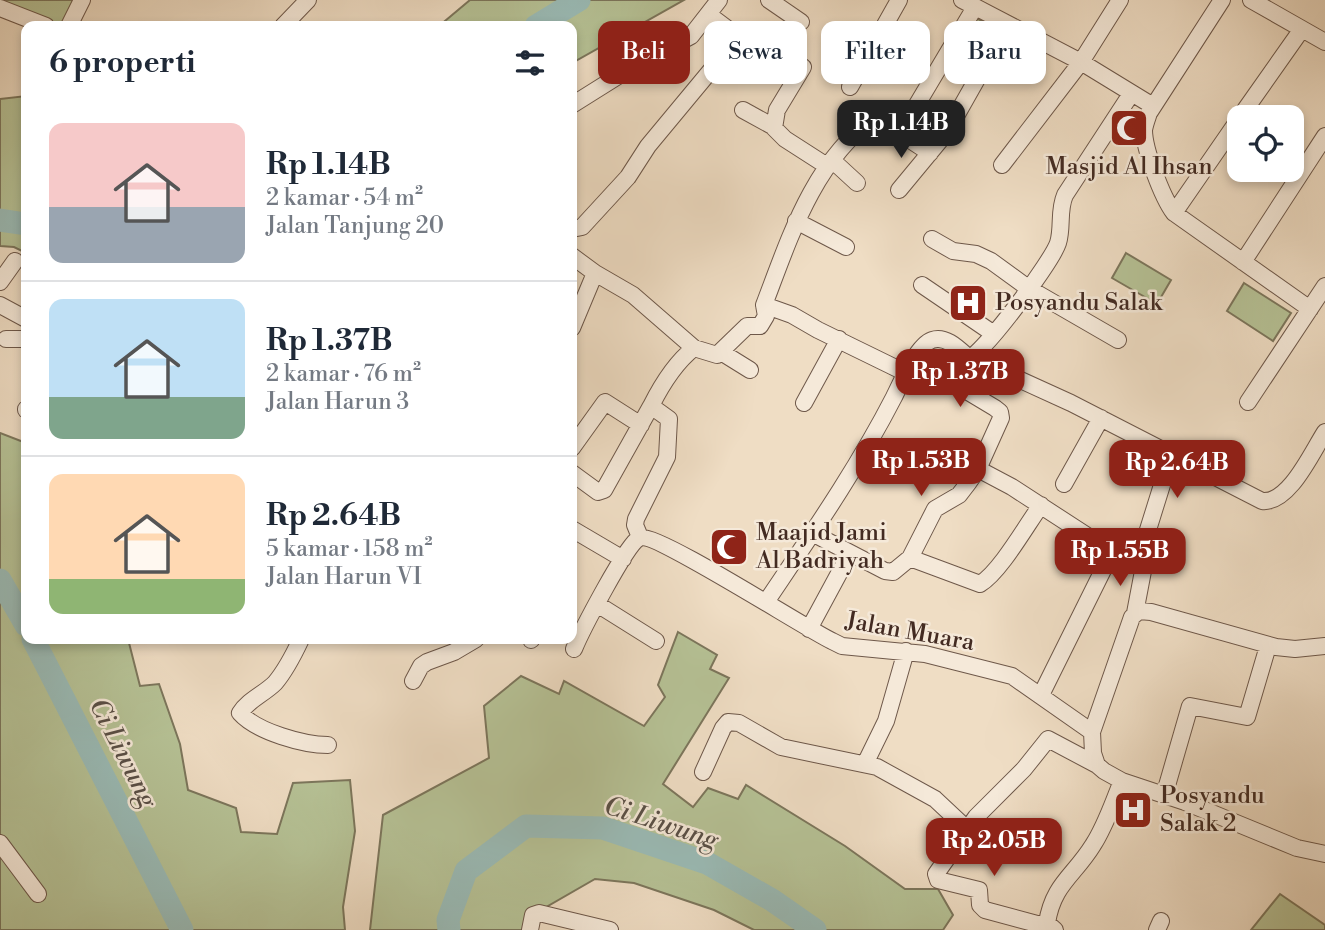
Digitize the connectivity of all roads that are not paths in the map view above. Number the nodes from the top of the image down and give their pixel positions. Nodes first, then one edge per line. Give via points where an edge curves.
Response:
1 (82, 0) edge
2 (719, 0) edge
3 (769, 0) edge
4 (899, 0) edge
5 (1222, 0) edge
6 (1251, 0) edge
7 (303, 1) edge
8 (1114, 2) edge
9 (968, 3) edge
10 (0, 8) edge
11 (709, 15) junction
12 (33, 21) edge
13 (72, 21) edge
14 (287, 21) edge
15 (800, 21) edge
16 (1002, 21) edge
17 (1301, 29) junction
18 (1325, 42) edge
19 (1046, 44) edge
20 (1081, 62) junction
21 (793, 84) edge
22 (974, 84) edge
23 (850, 88) dead end
24 (1131, 93) junction
25 (577, 102) edge
26 (1249, 105) edge
27 (1153, 106) junction
28 (743, 110) dead end
29 (774, 127) junction
30 (900, 133) junction
31 (1325, 136) edge
32 (1227, 137) edge
33 (930, 153) junction
34 (829, 163) junction
35 (1002, 165) dead end
36 (857, 183) dead end
37 (899, 190) dead end
38 (1174, 213) junction
39 (796, 221) junction
40 (577, 228) edge
41 (932, 239) dead end
42 (846, 247) dead end
43 (577, 260) edge
44 (15, 261) dead end
45 (1243, 262) junction
46 (596, 273) junction
47 (0, 282) edge
48 (922, 285) dead end
49 (1325, 286) edge
50 (1028, 288) junction
51 (0, 305) edge
52 (764, 305) junction
53 (1310, 309) junction
54 (21, 316) edge
55 (577, 317) edge
56 (994, 334) junction
57 (6, 339) dead end
58 (21, 339) edge
59 (839, 339) junction
60 (1118, 340) dead end
61 (694, 348) junction
62 (721, 352) junction
63 (969, 358) junction
64 (750, 370) dead end
65 (1003, 372) dead end
66 (906, 373) junction
67 (1248, 402) dead end
68 (804, 403) dead end
69 (651, 407) junction
70 (1101, 418) junction
71 (641, 425) junction
72 (1325, 432) edge
73 (577, 441) edge
74 (1319, 453) edge
75 (1171, 456) junction
76 (978, 469) junction
77 (577, 477) edge
78 (1064, 484) dead end
79 (1041, 505) junction
80 (577, 532) edge
81 (812, 533) junction
82 (1147, 533) dead end
83 (640, 537) junction
84 (850, 553) junction
85 (910, 558) junction
86 (623, 559) junction
87 (1143, 571) dead end
88 (766, 602) junction
89 (597, 604) junction
90 (1135, 612) junction
91 (578, 626) edge
92 (808, 629) junction
93 (656, 641) dead end
94 (297, 644) edge
95 (468, 644) edge
96 (575, 644) edge
97 (1269, 646) junction
98 (1325, 646) edge
99 (574, 649) dead end
100 (906, 651) junction
101 (413, 681) dead end
102 (1041, 695) junction
103 (1093, 732) junction
104 (328, 745) dead end
105 (865, 764) junction
106 (1097, 765) junction
107 (704, 772) dead end
108 (1122, 781) junction
109 (1164, 796) junction
110 (968, 829) junction
111 (0, 843) edge
112 (1006, 852) dead end
113 (1325, 854) edge
114 (38, 894) dead end
115 (1051, 927) edge
116 (531, 928) edge
117 (590, 928) edge
118 (610, 930) edge

1 - 13 street
2 - 11 street
3 - 15 street
4 - 23 street
5 - 27 street
6 - 17 street
7 - 14 street
8 - 20 street
9 - 16 street
9 - 30 street
10 - 12 street
11 - 25 street via 680,44
11 - 40 street via 733,33 731,46 628,177
17 - 18 street
17 - 26 street
19 - 20 street
20 - 24 street
20 - 35 street
21 - 29 street
22 - 33 street
24 - 27 street
24 - 50 street via 1065,195 1058,243
27 - 38 street via 1145,122 1145,137
28 - 29 street
29 - 34 street via 777,134
30 - 33 street
30 - 34 street via 871,119
31 - 45 street
32 - 38 street
33 - 37 street
34 - 36 street
34 - 39 street
38 - 45 street
39 - 42 street
39 - 52 street
41 - 50 street via 953,251 990,261
43 - 46 street
44 - 47 street
45 - 53 street
46 - 55 street
46 - 61 street via 633,295
48 - 56 street
49 - 53 street
50 - 56 street
50 - 60 street
51 - 54 street
52 - 59 street
52 - 62 street via 766,316 760,326 747,326
53 - 67 street
56 - 63 street
57 - 58 street
59 - 66 street
59 - 68 street
61 - 62 street via 714,355
61 - 69 street
62 - 64 street
63 - 66 street via 951,343 931,340
63 - 76 street via 960,387 1002,415
65 - 70 street
66 - 81 street via 866,450
69 - 71 street
69 - 83 street via 669,419 668,454 636,519
70 - 75 street
70 - 78 street
71 - 73 street via 605,402
71 - 77 street via 604,490 598,492
72 - 74 street
74 - 75 street via 1282,496 1269,501 1256,499
75 - 82 street
76 - 79 street
76 - 85 street via 959,495 936,509
79 - 85 street via 1000,564 980,584
79 - 102 street via 1110,554
80 - 86 street
81 - 84 street
81 - 88 street
83 - 86 street
83 - 88 street, Jalan Muara
84 - 85 street via 893,572
84 - 92 street
86 - 89 street
87 - 90 street
88 - 92 street, Jalan Muara
89 - 91 street
89 - 93 street
90 - 97 street via 1174,617
90 - 103 street
92 - 100 street, Jalan Muara via 842,646
94 - 104 street via 274,684 240,713 255,725 308,745
95 - 101 street via 421,666
96 - 99 street
97 - 98 street
97 - 109 street via 1247,717 1190,706
100 - 102 street, Jalan Muara via 1012,676
100 - 105 street via 891,706
102 - 103 street, Jalan Muara
103 - 106 street
105 - 107 street via 781,747 732,721 723,728
105 - 110 street via 929,795
106 - 108 street
106 - 110 street via 1048,740
108 - 109 street
108 - 115 street via 1093,845 1055,895 1050,906
109 - 113 street
110 - 112 street
110 - 115 street via 936,879 978,889 985,910
111 - 114 street
116 - 117 street via 539,913
117 - 118 street

